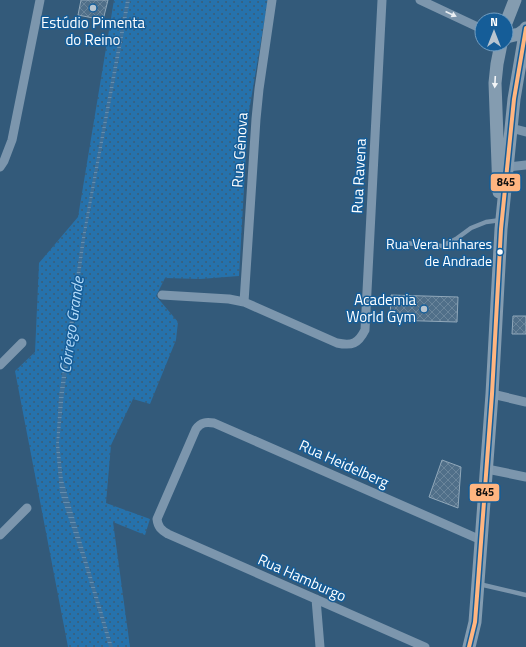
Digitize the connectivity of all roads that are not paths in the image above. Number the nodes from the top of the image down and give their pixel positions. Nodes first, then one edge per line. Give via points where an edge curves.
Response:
1 (40, 0) edge
2 (272, 0) edge
3 (389, 0) edge
4 (420, 0) edge
5 (515, 0) edge
6 (382, 3) edge
7 (510, 12) edge
8 (474, 24) edge
9 (526, 29) edge
10 (514, 35) edge
11 (500, 52) edge
12 (511, 128) junction
13 (526, 132) edge
14 (526, 164) edge
15 (0, 167) edge
16 (508, 167) junction
17 (501, 225) junction
18 (404, 243) dead end
19 (162, 295) dead end
20 (244, 302) junction
21 (22, 344) dead end
22 (0, 365) edge
23 (492, 394) junction
24 (526, 402) edge
25 (196, 430) joint
26 (487, 469) junction
27 (526, 477) edge
28 (27, 508) dead end
29 (0, 535) edge
30 (481, 540) junction
31 (478, 584) junction
32 (526, 595) edge
33 (316, 599) junction
34 (320, 647) edge
35 (425, 647) edge
36 (469, 647) edge

1 - 15 street via 12,140
2 - 20 street, Rua Gênova via 256,120
3 - 6 street, Rua Ravena
4 -> 8 street
5 - 7 main road
6 - 20 street, Rua Ravena via 365,330 354,344 345,345
9 - 10 main road
9 - 12 main road
11 -> 17 main road via 495,76 495,103
12 - 13 street
12 - 16 main road
14 - 16 street
16 - 17 main road
17 - 18 lane via 486,222 470,228 442,246
17 - 23 main road
19 - 20 street
21 - 22 street
23 - 24 street
23 - 26 main road
25 - 30 street, Rua Heidelberg via 207,422 214,423
25 - 33 street, Rua Hamburgo via 157,519 161,530
26 - 27 street
26 - 30 main road
28 - 29 street
30 - 31 main road
31 - 32 lane
31 - 36 main road via 475,622
33 - 34 street
33 - 35 street, Rua Hamburgo

